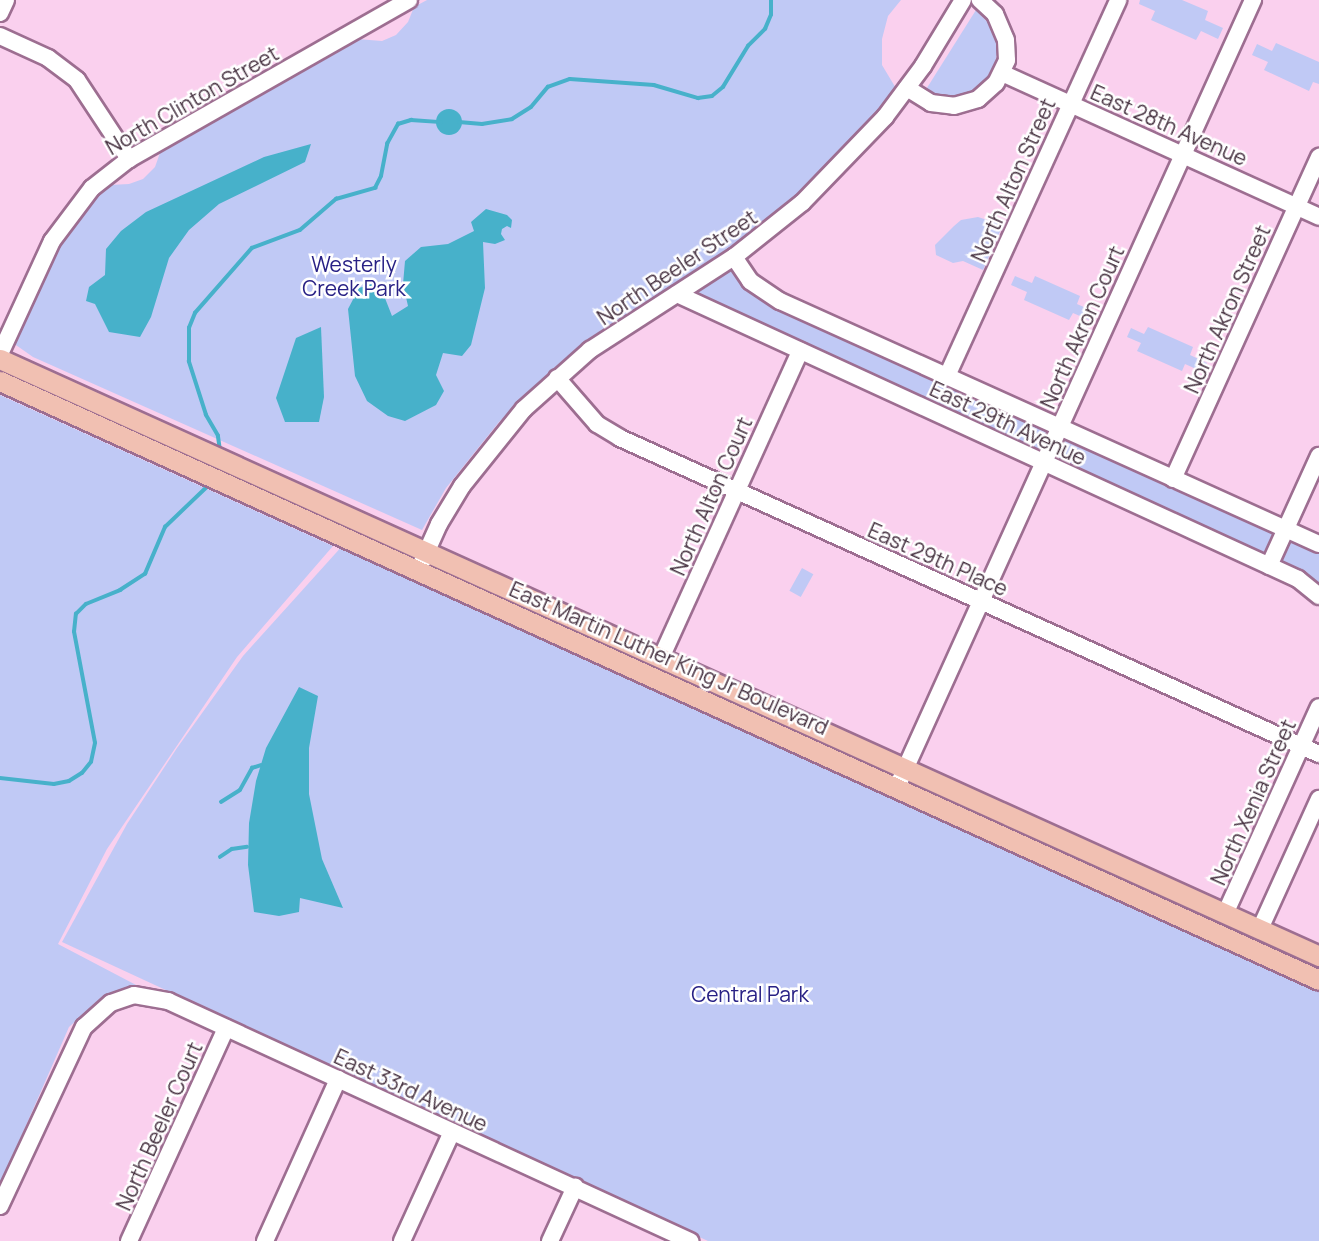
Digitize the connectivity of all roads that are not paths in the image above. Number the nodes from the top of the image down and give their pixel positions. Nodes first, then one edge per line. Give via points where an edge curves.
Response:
1 (6, 0) edge
2 (373, 0) edge
3 (409, 0) edge
4 (964, 0) edge
5 (980, 0) edge
6 (1118, 0) edge
7 (1254, 0) edge
8 (0, 13) edge
9 (382, 15) junction
10 (0, 36) edge
11 (1002, 73) junction
12 (908, 88) junction
13 (1071, 104) junction
14 (1184, 154) junction
15 (1319, 157) edge
16 (129, 159) junction
17 (1297, 205) junction
18 (1319, 217) edge
19 (734, 257) junction
20 (677, 294) junction
21 (800, 351) junction
22 (0, 356) edge
23 (947, 376) junction
24 (556, 379) junction
25 (0, 381) edge
26 (1060, 427) junction
27 (1319, 456) edge
28 (1044, 463) junction
29 (1174, 479) junction
30 (737, 491) junction
31 (1286, 530) junction
32 (1319, 544) edge
33 (426, 552) junction
34 (1269, 566) junction
35 (418, 570) junction
36 (1319, 596) edge
37 (981, 601) junction
38 (661, 658) junction
39 (1319, 707) edge
40 (1301, 746) junction
41 (1319, 754) edge
42 (901, 778) junction
43 (1319, 799) edge
44 (1225, 914) junction
45 (1260, 929) junction
46 (1319, 956) edge
47 (1319, 980) edge
48 (226, 1028) junction
49 (338, 1079) junction
50 (452, 1132) junction
51 (575, 1187) junction
52 (0, 1206) edge
53 (129, 1241) edge
54 (265, 1241) edge
55 (402, 1241) edge
56 (550, 1241) edge
57 (688, 1241) edge

1 - 8 street
2 - 9 street
3 - 9 street, North Clinton Street
4 - 12 street, North Beeler Street
5 - 11 street via 1003,29 1007,60
6 - 13 street, North Alton Street
7 - 14 street, North Akron Court
9 - 16 street, North Clinton Street
10 - 16 street via 48,58 77,80
11 - 12 street via 978,99 954,106 931,103
11 - 13 street, East 28th Avenue
12 - 19 street, North Beeler Street via 831,175
13 - 14 street, East 28th Avenue
13 - 23 street, North Alton Street
14 - 17 street, East 28th Avenue
14 - 26 street, North Akron Court
15 - 17 street, North Akron Street
16 - 22 street, North Clinton Street via 92,188 64,221
17 - 18 street, East 28th Avenue
17 - 29 street, North Akron Street
19 - 20 street, North Beeler Street
19 - 23 street, East 29th Avenue via 762,291
20 - 21 street, East 29th Avenue
20 - 24 street, North Beeler Street via 590,350
21 - 28 street, East 29th Avenue
21 - 30 street, North Alton Court
22 - 33 main road, East Martin Luther King Jr Boulevard
23 - 26 street, East 29th Avenue
24 - 30 street, East 29th Place via 608,431
24 - 33 street, North Beeler Street via 524,409 462,486
25 - 35 main road, East Martin Luther King Jr Boulevard
26 - 28 street, North Akron Court
26 - 29 street, East 29th Avenue
27 - 31 street
28 - 34 street, East 29th Avenue
28 - 37 street, North Akron Court
29 - 31 street, East 29th Avenue
30 - 37 street, East 29th Place
30 - 38 street, North Alton Court
31 - 32 street, East 29th Avenue
31 - 34 street
33 - 35 street, North Beeler Street
33 - 38 main road, East Martin Luther King Jr Boulevard
34 - 36 street, East 29th Avenue via 1298,579
35 - 42 main road, East Martin Luther King Jr Boulevard
37 - 40 street, East 29th Place
37 - 42 street, North Akron Court
38 - 42 main road, East Martin Luther King Jr Boulevard
39 - 40 street, North Xenia Street
40 - 41 street, East 29th Place
40 - 44 street, North Xenia Street
42 - 44 main road, East Martin Luther King Jr Boulevard
42 - 47 main road, East Martin Luther King Jr Boulevard
43 - 45 street
44 - 45 main road, East Martin Luther King Jr Boulevard
45 - 46 main road, East Martin Luther King Jr Boulevard
48 - 49 street, East 33rd Avenue
48 - 52 street, East 33rd Avenue via 167,1001 134,995 111,1003 83,1027 74,1043
48 - 53 street, North Beeler Court
49 - 50 street, East 33rd Avenue
49 - 54 street
50 - 51 street, East 33rd Avenue
50 - 55 street
51 - 56 street
51 - 57 street, East 33rd Avenue

